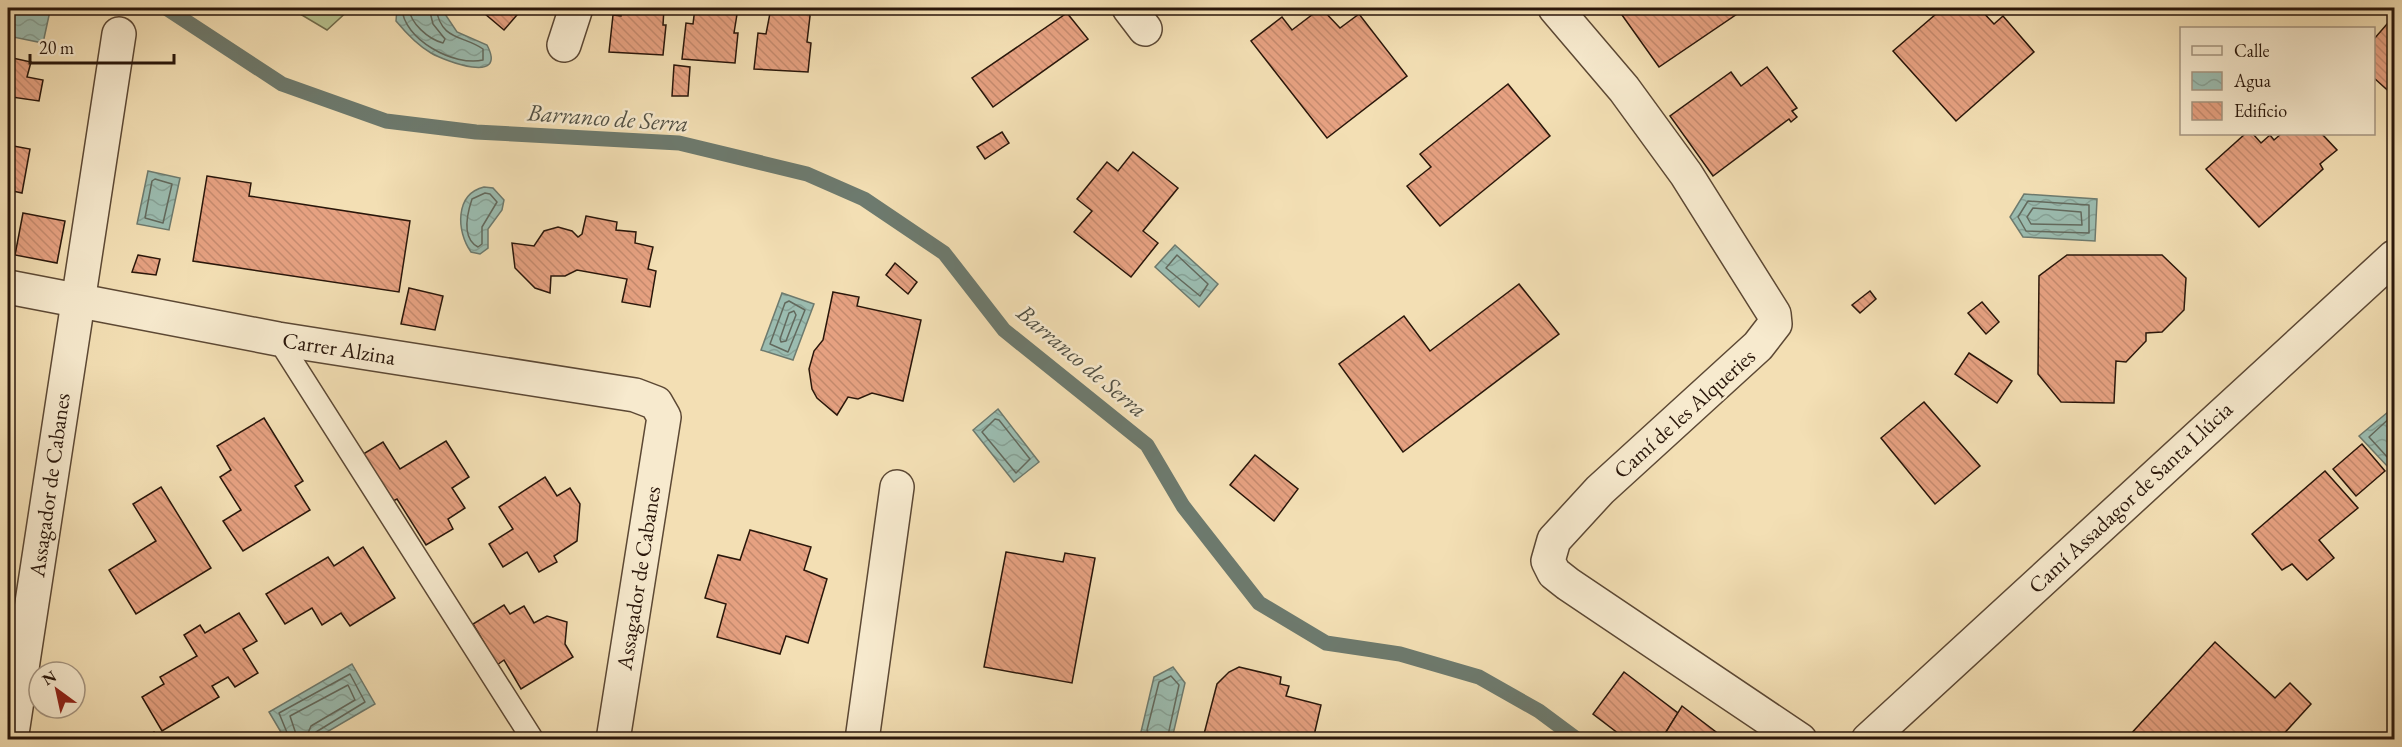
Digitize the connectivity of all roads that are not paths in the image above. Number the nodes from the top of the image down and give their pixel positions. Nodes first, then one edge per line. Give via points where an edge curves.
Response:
1 (576, 8) edge
2 (1555, 8) edge
3 (119, 34) dead end
4 (564, 45) dead end
5 (2394, 257) edge
6 (8, 287) edge
7 (77, 301) junction
8 (278, 339) junction
9 (664, 417) joint
10 (897, 487) dead end
11 (11, 740) edge
12 (533, 740) edge
13 (613, 740) edge
14 (862, 740) edge
15 (1800, 740) edge
16 (1868, 740) edge

1 - 4 street
2 - 15 street, Camí de les Alqueries via 1624,89 1686,174 1774,314 1775,324 1758,346 1600,490 1554,540 1548,561 1554,573 1568,584
3 - 7 street, Assagador de Cabanes
5 - 16 street, Camí Assadagor de Santa Llúcia
6 - 7 street, Carrer Alzina
7 - 8 street, Carrer Alzina
7 - 11 street, Assagador de Cabanes
8 - 9 street, Carrer Alzina via 635,395 656,403
8 - 12 lane
9 - 13 street, Assagador de Cabanes
10 - 14 street

